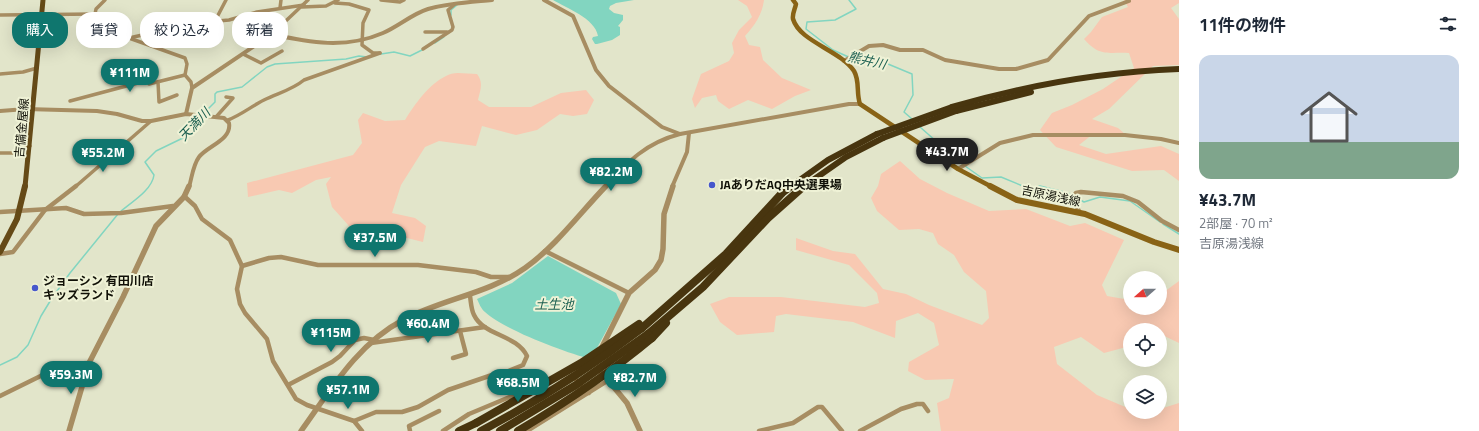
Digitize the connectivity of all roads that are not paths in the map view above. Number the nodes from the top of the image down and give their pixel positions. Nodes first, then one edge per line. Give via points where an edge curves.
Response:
1 (44, 0) edge
2 (105, 0) edge
3 (226, 0) edge
4 (281, 0) edge
5 (308, 0) edge
6 (338, 0) edge
7 (381, 0) edge
8 (404, 0) edge
9 (492, 0) edge
10 (544, 0) edge
11 (795, 0) edge
12 (1129, 1) dead end
13 (335, 3) junction
14 (454, 4) junction
15 (303, 6) junction
16 (280, 8) junction
17 (42, 12) edge
18 (96, 12) edge
19 (220, 12) edge
20 (2, 15) edge
21 (12, 15) edge
22 (0, 18) edge
23 (224, 20) edge
24 (288, 20) edge
25 (426, 32) dead end
26 (448, 32) junction
27 (288, 38) edge
28 (132, 39) edge
29 (362, 40) junction
30 (39, 48) edge
31 (252, 48) edge
32 (423, 49) dead end
33 (282, 51) dead end
34 (243, 54) junction
35 (844, 61) junction
36 (37, 68) junction
37 (1179, 69) edge
38 (1179, 73) edge
39 (0, 74) edge
40 (185, 75) junction
41 (158, 82) junction
42 (192, 88) junction
43 (1017, 92) junction
44 (177, 95) dead end
45 (226, 97) dead end
46 (70, 101) dead end
47 (860, 104) junction
48 (33, 109) junction
49 (0, 111) edge
50 (186, 114) junction
51 (216, 117) junction
52 (228, 120) junction
53 (151, 121) junction
54 (689, 132) junction
55 (680, 134) junction
56 (880, 136) junction
57 (1179, 143) edge
58 (30, 146) junction
59 (0, 154) edge
60 (958, 169) junction
61 (184, 196) junction
62 (173, 206) junction
63 (45, 210) junction
64 (19, 211) junction
65 (0, 212) edge
66 (1080, 212) junction
67 (1179, 230) edge
68 (1179, 250) edge
69 (545, 251) junction
70 (0, 253) edge
71 (242, 266) junction
72 (512, 278) junction
73 (629, 293) junction
74 (470, 296) junction
75 (485, 327) junction
76 (460, 331) junction
77 (645, 331) junction
78 (374, 340) junction
79 (368, 344) junction
80 (453, 358) dead end
81 (89, 363) junction
82 (607, 381) junction
83 (288, 385) junction
84 (589, 393) junction
85 (0, 396) edge
86 (318, 409) junction
87 (439, 411) dead end
88 (928, 411) dead end
89 (354, 421) junction
90 (69, 431) edge
91 (301, 431) edge
92 (362, 431) edge
93 (410, 431) edge
94 (443, 431) edge
95 (459, 431) edge
96 (481, 431) edge
97 (500, 431) edge
98 (518, 431) edge
99 (527, 431) edge
100 (640, 431) edge
101 (759, 431) edge
102 (842, 431) edge
103 (860, 431) edge

1 - 17 main road, 吉備金屋線
2 - 18 street
3 - 19 street
4 - 16 street
5 - 15 street
6 - 13 street
7 - 8 street
9 - 14 street
10 - 55 street via 573,16 596,70 609,86 662,127
11 - 35 main road via 792,15 799,28
12 - 35 street via 1089,16 1048,60 1040,64 999,70 945,60 923,50 900,50 883,45 869,46
13 - 15 street via 312,8
13 - 29 street via 369,10 363,23
14 - 26 street via 448,10 453,27
14 - 29 street via 421,12 383,33
15 - 16 street
15 - 24 street
16 - 23 street
20 - 21 street
20 - 22 street
25 - 26 street
26 - 32 street
27 - 29 street via 314,44 345,44
28 - 40 street via 185,58
29 - 52 street via 364,47 373,53 380,53 304,80 297,87 264,100 239,117
30 - 36 main road, 吉備金屋線
31 - 34 street
33 - 34 street via 261,63
34 - 42 street
35 - 47 main road via 856,74
36 - 39 street
36 - 48 main road, 吉備金屋線
37 - 43 highway via 1085,77
38 - 43 highway via 1098,80
40 - 41 street
40 - 42 street
41 - 44 street via 160,102
41 - 46 street via 149,84 149,80
42 - 50 street
43 - 56 highway, bridge via 954,109
45 - 51 street via 233,98
47 - 54 street
47 - 60 main road, 吉原湯浅線
48 - 49 street
48 - 53 street via 97,111
48 - 58 main road, 吉備金屋線
50 - 51 street
50 - 53 street
51 - 52 street
52 - 61 street via 229,131 196,161
53 - 63 street
54 - 55 street
54 - 73 street via 688,150 673,183 665,213 663,253 654,270
55 - 69 street via 659,140 633,157
56 - 77 highway via 807,183 768,218 703,287
56 - 77 highway via 835,155 794,184 726,254
57 - 60 street via 1163,138 1134,135 1033,135 1000,143
58 - 59 street via 14,153
58 - 64 main road, 吉備金屋線 via 25,190
60 - 66 main road, 吉原湯浅線 via 1017,200 1037,206
61 - 62 street
61 - 71 street via 195,206 202,219 230,240
62 - 63 street via 119,213 84,214 66,208
62 - 81 street via 156,226
63 - 64 street
63 - 70 street via 13,252
64 - 65 street
64 - 70 main road, 吉備金屋線
66 - 67 street via 1072,198 1076,193 1123,196 1138,202 1162,221
66 - 68 main road, 吉原湯浅線
69 - 72 street
69 - 73 street
71 - 72 street via 281,257 318,264 418,265
71 - 83 street via 237,289 240,304 267,339 273,361
72 - 74 street
73 - 82 street via 600,349 598,362
74 - 75 street via 474,316
74 - 78 street via 413,315 392,326
75 - 76 street
75 - 89 street via 524,349 527,356 523,365 448,390 418,407 402,412 376,412
76 - 79 street
76 - 80 street via 466,354
77 - 95 highway, bridge via 581,363
77 - 96 highway, bridge via 564,383
77 - 97 highway, bridge via 605,366
77 - 98 highway, bridge via 631,356 566,402
78 - 79 street
78 - 83 street via 355,340 337,359
79 - 86 street
81 - 85 street via 70,362 60,365
81 - 90 street
82 - 84 street
82 - 100 street via 623,396 635,416
83 - 86 street via 296,399
84 - 94 street via 564,369 523,392 469,414
84 - 99 street
86 - 89 street
86 - 91 street
87 - 93 street via 409,426
88 - 103 street via 918,402
89 - 92 street
101 - 102 street via 793,423 818,407 822,407

